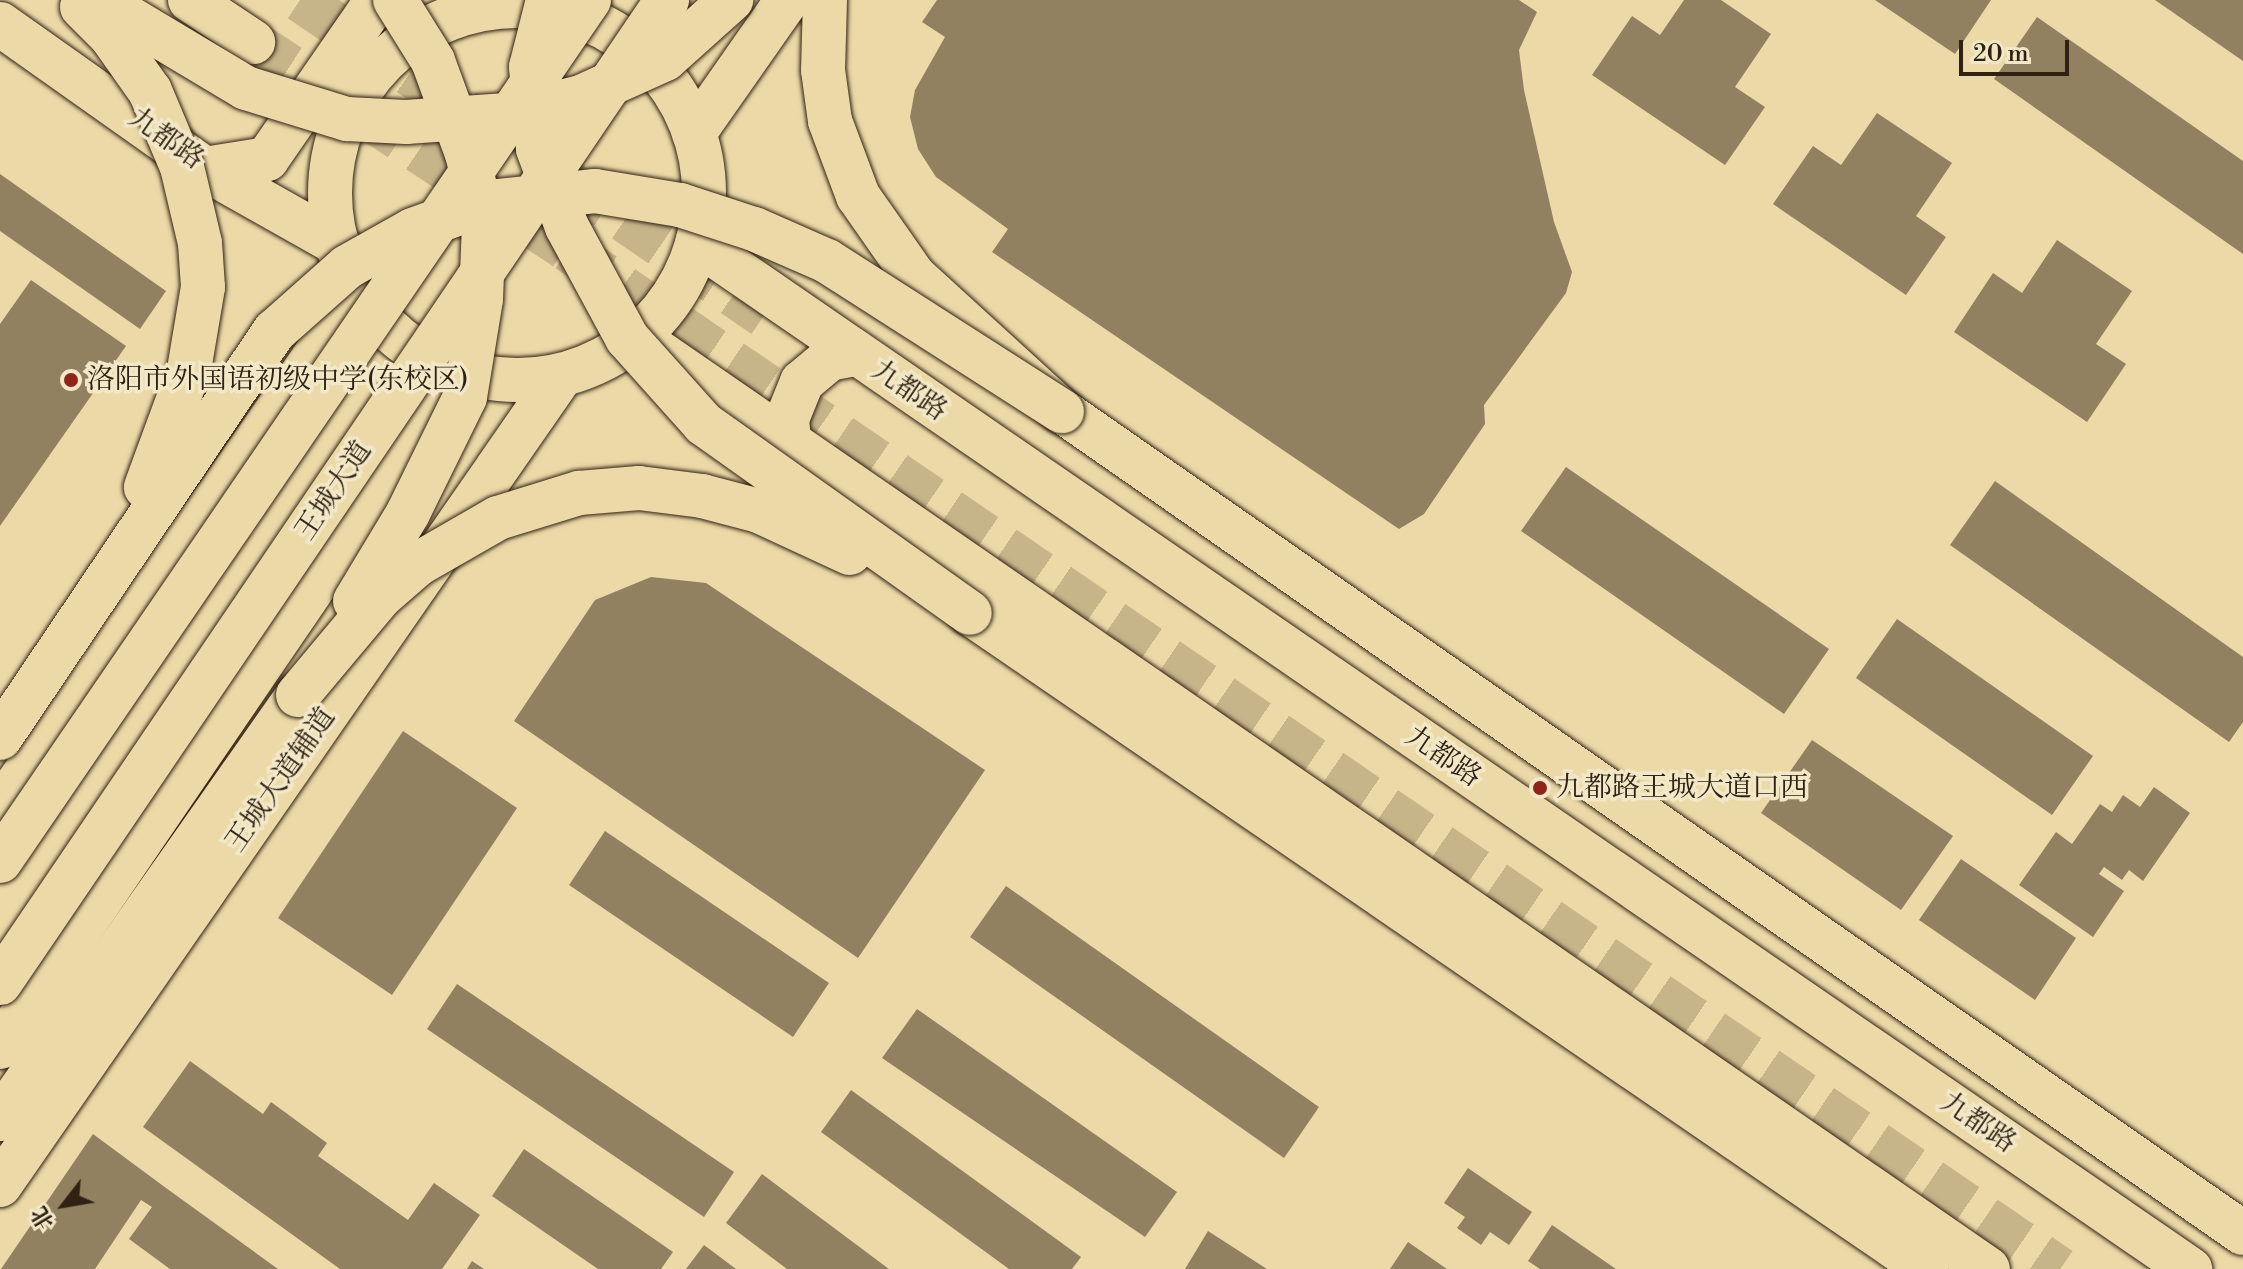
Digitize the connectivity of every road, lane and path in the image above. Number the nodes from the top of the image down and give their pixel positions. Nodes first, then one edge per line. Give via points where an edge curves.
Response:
1 (74, 0) edge
2 (99, 0) edge
3 (190, 0) edge
4 (377, 0) edge
5 (395, 0) edge
6 (667, 0) edge
7 (710, 0) edge
8 (731, 0) edge
9 (787, 0) edge
10 (825, 0) edge
11 (493, 2) edge
12 (561, 2) edge
13 (0, 24) edge
14 (253, 42) tunnel mouth
15 (660, 73) junction
16 (694, 133) junction
17 (205, 169) junction
18 (697, 243) junction
19 (338, 244) junction
20 (359, 292) junction
21 (637, 337) junction
22 (855, 354) junction
23 (461, 371) junction
24 (561, 376) junction
25 (1062, 411) junction
26 (789, 439) junction
27 (175, 557) junction
28 (97, 593) junction
29 (970, 613) junction
30 (298, 695) junction
31 (3, 722) edge
32 (0, 809) edge
33 (0, 861) edge
34 (0, 983) edge
35 (0, 1047) edge
36 (0, 1119) edge
37 (0, 1185) edge
38 (2243, 1233) edge
39 (1927, 1269) edge
40 (1988, 1269) edge
41 (2190, 1269) edge

1 - 28 main road, bridge via 135,67 164,118 193,202 202,262 189,370 138,507
2 - 8 main road, bridge via 246,88 347,119 406,122 507,115 581,97 665,59
3 - 14 main road
4 - 17 main road via 267,159
5 - 30 main road, bridge via 448,94 479,196 485,242 478,333 465,397 408,513
6 - 34 main road, 王城大道, bridge
7 - 15 main road
9 - 16 main road
10 - 25 main road, bridge via 823,70 830,121 858,196 914,276
11 - 12 main road
11 - 19 main road via 407,41 359,93 333,158 330,193
12 - 15 main road via 606,28
12 - 29 main road, bridge via 531,67 538,149 567,227 627,338 704,424
12 - 33 main road, bridge
13 - 17 main road, 九都路
15 - 16 main road
16 - 18 main road via 705,201
17 - 19 main road, 九都路
18 - 21 main road via 674,298
18 - 22 main road, 九都路
19 - 20 main road
19 - 31 main road
20 - 23 main road via 376,318 402,339
20 - 27 main road
21 - 24 main road
21 - 26 main road
22 - 26 main road via 829,359 802,382 787,419
22 - 41 main road, 九都路
23 - 24 main road via 526,380
23 - 35 main road, 王城大道
24 - 37 main road, 王城大道辅道
25 - 28 main road, bridge via 827,261 754,229 680,205 595,191 507,198 404,235 347,267 301,305 259,352
25 - 38 main road
26 - 40 main road
27 - 31 main road
27 - 32 main road
28 - 31 main road, bridge
29 - 30 main road, bridge via 759,511 689,494 639,488 594,491 498,518 418,564 380,597
29 - 39 main road
30 - 36 main road

